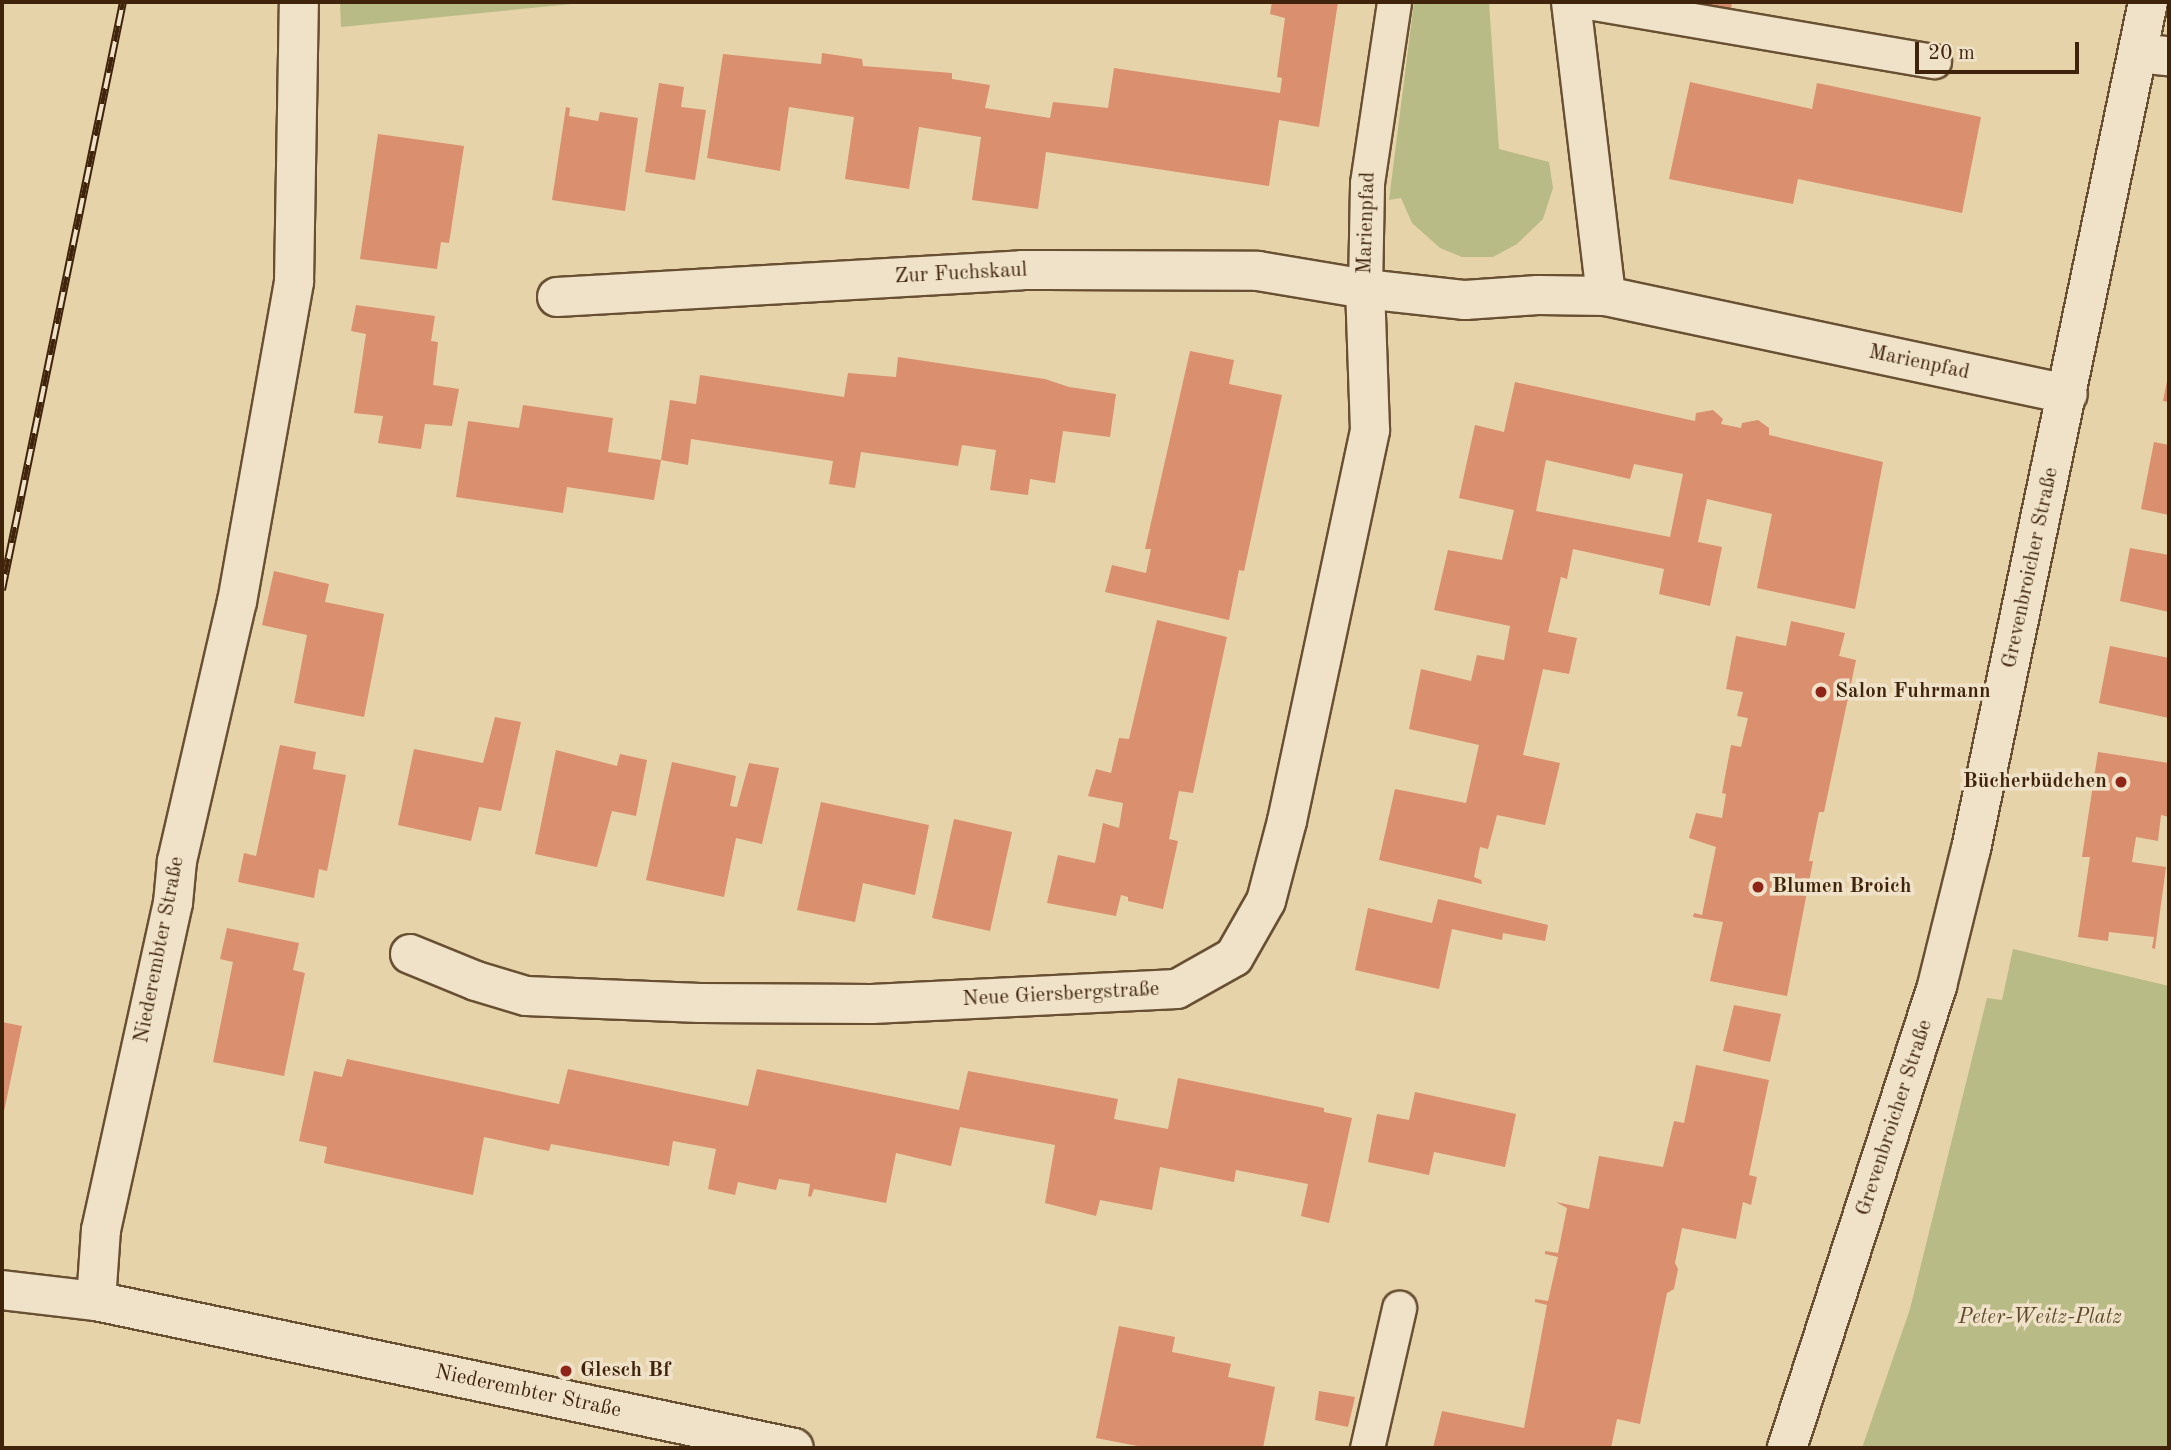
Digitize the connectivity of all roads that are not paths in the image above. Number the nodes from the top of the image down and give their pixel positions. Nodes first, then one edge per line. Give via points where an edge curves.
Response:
1 (299, 2) edge
2 (1394, 2) edge
3 (1571, 2) edge
4 (1588, 2) edge
5 (2148, 2) edge
6 (2154, 54) edge
7 (1934, 61) dead end
8 (1364, 289) junction
9 (1606, 296) junction
10 (557, 298) dead end
11 (2068, 394) junction
12 (410, 954) dead end
13 (3, 1294) edge
14 (96, 1301) junction
15 (1398, 1308) dead end
16 (794, 1448) edge
17 (1367, 1448) edge
18 (1787, 1448) edge

1 - 14 street, Niederembter Straße via 294,282 237,602 177,861 173,902 101,1230
2 - 8 lane, Marienpfad via 1367,183
3 - 9 street
4 - 7 lane
5 - 6 street, Grevenbroicher Straße
6 - 11 street, Grevenbroicher Straße
8 - 9 street, Marienpfad via 1465,300
8 - 10 street, Zur Fuchskaul via 1258,271 1022,270
8 - 12 street, Neue Giersbergstraße via 1370,430 1287,821 1266,901 1234,957 1177,989 872,1004 526,996
9 - 11 street, Marienpfad
11 - 18 street, Grevenbroicher Straße via 1974,836 1937,986
13 - 14 street, Niederembter Straße
14 - 16 street, Niederembter Straße
15 - 17 lane

